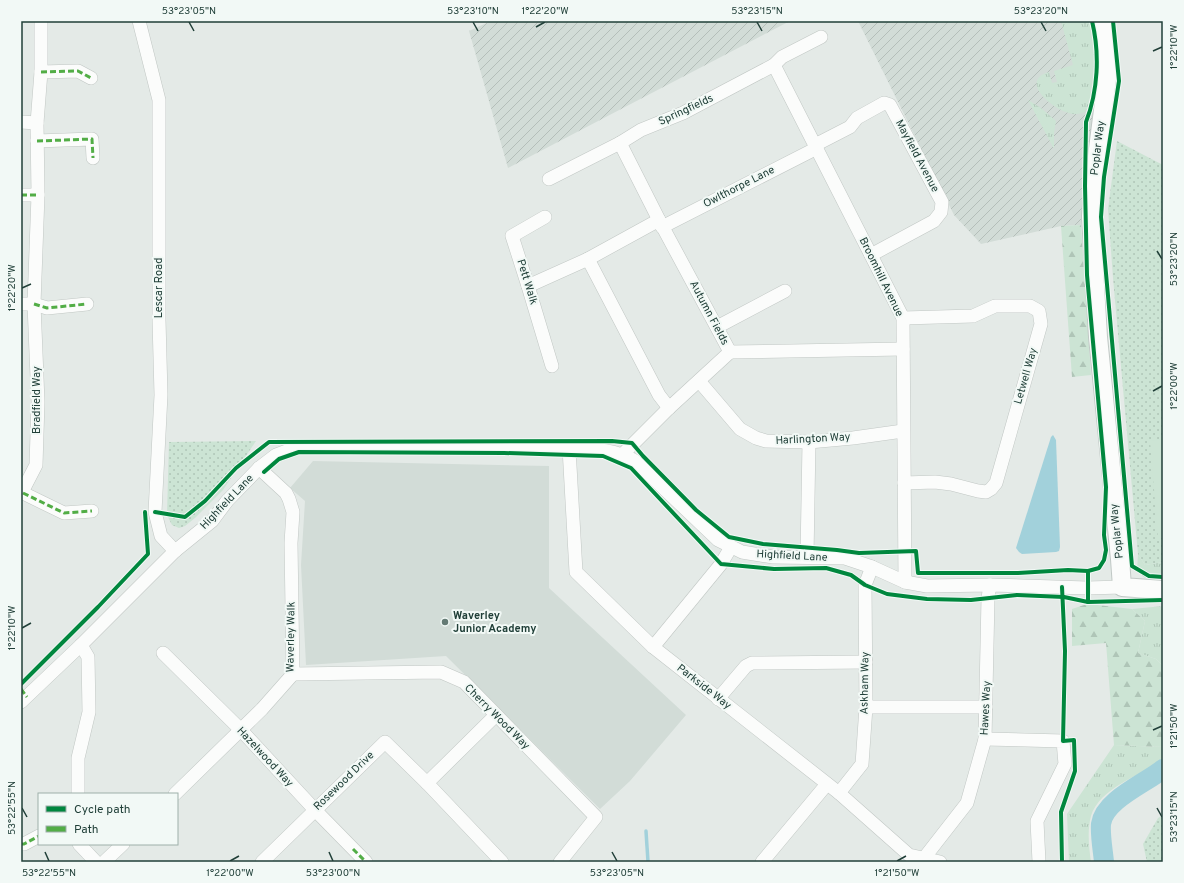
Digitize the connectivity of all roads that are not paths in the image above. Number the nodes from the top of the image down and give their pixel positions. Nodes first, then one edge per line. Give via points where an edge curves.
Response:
1 (41, 21) edge
2 (139, 21) edge
3 (1103, 21) edge
4 (821, 37) dead end
5 (774, 65) junction
6 (41, 72) junction
7 (91, 78) dead end
8 (21, 122) edge
9 (37, 123) junction
10 (37, 141) junction
11 (620, 143) junction
12 (816, 146) junction
13 (93, 158) dead end
14 (549, 179) dead end
15 (38, 195) junction
16 (21, 196) edge
17 (546, 217) dead end
18 (660, 223) junction
19 (871, 255) junction
20 (588, 259) junction
21 (528, 286) junction
22 (785, 291) dead end
23 (27, 304) edge
24 (88, 304) dead end
25 (903, 318) junction
26 (717, 327) junction
27 (903, 349) junction
28 (730, 352) junction
29 (552, 366) dead end
30 (699, 380) junction
31 (669, 408) junction
32 (903, 431) junction
33 (809, 442) junction
34 (570, 448) junction
35 (623, 454) junction
36 (259, 468) junction
37 (904, 483) junction
38 (22, 494) edge
39 (92, 511) dead end
40 (731, 547) junction
41 (175, 551) junction
42 (806, 557) junction
43 (872, 567) junction
44 (906, 582) junction
45 (990, 585) junction
46 (1122, 587) junction
47 (1163, 590) edge
48 (81, 645) junction
49 (653, 647) junction
50 (163, 653) dead end
51 (866, 662) junction
52 (293, 674) junction
53 (23, 696) edge
54 (718, 698) junction
55 (866, 707) junction
56 (986, 707) junction
57 (496, 715) junction
58 (241, 730) junction
59 (985, 739) junction
60 (427, 783) junction
61 (827, 784) junction
62 (78, 793) edge
63 (175, 793) edge
64 (839, 793) junction
65 (315, 810) junction
66 (38, 837) edge
67 (21, 844) edge
68 (80, 845) edge
69 (122, 845) edge
70 (922, 860) edge
71 (96, 862) edge
72 (104, 862) edge
73 (262, 862) edge
74 (366, 862) edge
75 (502, 862) edge
76 (560, 862) edge
77 (762, 862) edge
78 (940, 862) edge
79 (1039, 862) edge

1 - 6 street, Bradfield Way
2 - 41 street, Lescar Road via 159,100 161,395 155,512 161,536
3 - 46 main road, Poplar Way via 1107,49 1107,79 1091,216 1098,337
4 - 5 street, Springfields via 782,57
5 - 11 street, Springfields via 683,113 641,130
5 - 12 street, Broomhill Avenue
6 - 7 street via 78,71
6 - 9 street, Bradfield Way
8 - 9 street
9 - 10 street, Bradfield Way
10 - 13 street via 92,139
10 - 15 street, Bradfield Way
11 - 14 street, Springfields
11 - 18 street, Autumn Fields
12 - 18 street, Owlthorpe Lane
12 - 19 street, Broomhill Avenue
12 - 19 street, Mayfield Avenue via 850,127 857,118 884,103 890,105 942,202 941,212 934,221
15 - 16 street
15 - 23 street, Bradfield Way
17 - 21 street, Pett Walk via 512,236
18 - 20 street, Owlthorpe Lane
18 - 26 street, Autumn Fields
19 - 25 street, Broomhill Avenue
20 - 21 street, Owlthorpe Lane
20 - 31 street via 659,396
21 - 29 street, Pett Walk
22 - 26 street
23 - 24 street via 47,308
23 - 38 street, Bradfield Way via 38,402 36,465
25 - 27 street, Broomhill Avenue
25 - 37 street, Letwell Way via 973,316 995,306 1030,306 1039,311 1041,324 996,483 991,489 982,492 951,484
26 - 28 street, Autumn Fields
27 - 28 street
27 - 32 street, Broomhill Avenue
28 - 30 street, Autumn Fields
30 - 31 street, Autumn Fields
30 - 33 street, Harlington Way via 740,429 748,434 766,441
31 - 35 street, Autumn Fields
32 - 33 street, Harlington Way
32 - 37 street, Broomhill Avenue
33 - 42 street
34 - 35 street, Highfield Lane
34 - 36 street, Highfield Lane via 297,447 276,455
34 - 49 street, Parkside Way via 576,572
35 - 40 street, Highfield Lane via 636,461 718,540
36 - 41 street, Highfield Lane via 227,501 212,521
36 - 52 street, Waverley Walk via 286,493 293,512
37 - 44 street, Broomhill Avenue
38 - 39 street, Bradfield Way via 64,512
40 - 42 street, Highfield Lane via 742,552 766,556
40 - 49 street via 721,564
41 - 48 street, Highfield Lane
42 - 43 street, Highfield Lane via 845,558
43 - 44 street, Highfield Lane
43 - 51 street, Askham Way via 865,585
44 - 45 street, Highfield Lane via 927,586
45 - 46 street, Highfield Lane
45 - 56 street, Hawes Way
46 - 47 main road
48 - 53 street, Highfield Lane
48 - 62 street via 88,657 89,712 78,758
49 - 54 street, Parkside Way
50 - 58 street, Hazelwood Way
51 - 54 street via 752,663 746,666
51 - 55 street, Askham Way
52 - 57 street, Cherry Wood Way via 442,672 464,682
52 - 58 street, Waverley Walk
54 - 61 street, Parkside Way
55 - 56 street
55 - 64 street, Askham Way via 862,764
56 - 59 street, Hawes Way
57 - 60 street
57 - 76 street, Cherry Wood Way via 596,817
58 - 63 street, Waverley Walk
58 - 65 street, Hazelwood Way
59 - 70 street, Hawes Way via 967,803
59 - 79 street via 1063,741 1065,764 1037,822
60 - 65 street, Rosewood Drive via 385,742
60 - 75 street
61 - 64 street, Parkside Way
61 - 77 street
64 - 70 street, Parkside Way via 908,855
65 - 73 street, Rosewood Drive
65 - 74 street, Hazelwood Way
66 - 67 street
68 - 71 street
69 - 72 street
70 - 78 street, Parkside Way

